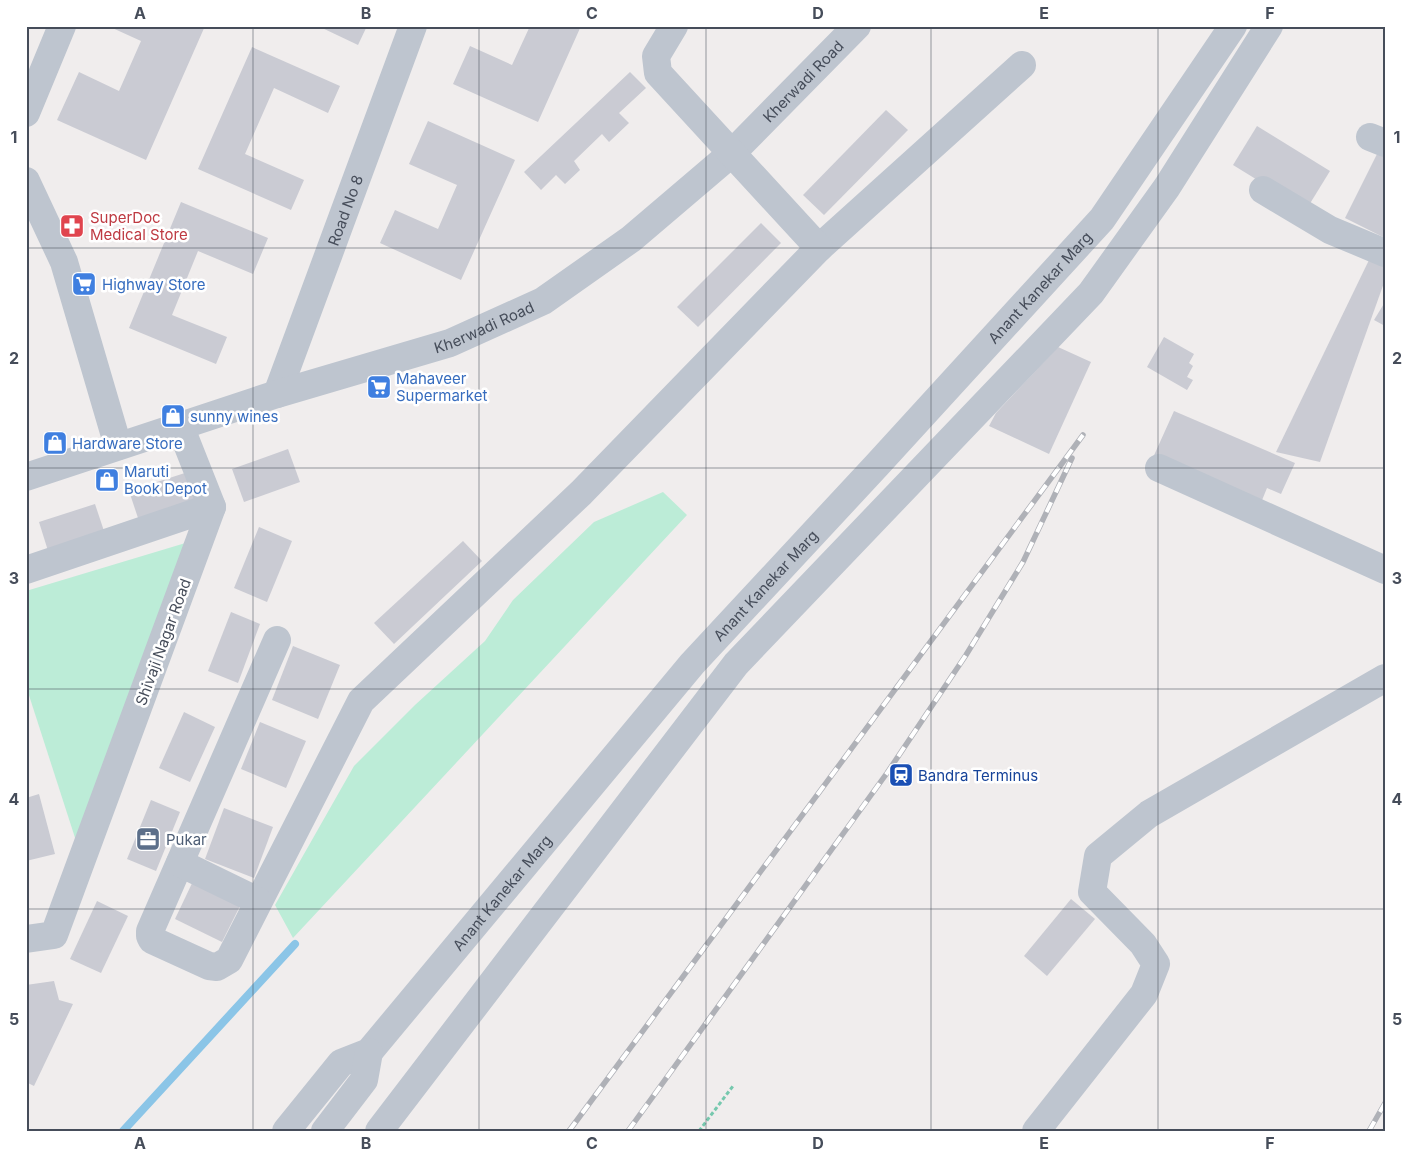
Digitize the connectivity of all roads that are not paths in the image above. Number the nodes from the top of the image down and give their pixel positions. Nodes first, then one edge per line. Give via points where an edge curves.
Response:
1 (62, 26) edge
2 (413, 26) edge
3 (674, 26) edge
4 (856, 26) edge
5 (1233, 26) edge
6 (1269, 26) edge
7 (1022, 65) dead end
8 (26, 112) edge
9 (732, 153) junction
10 (26, 181) edge
11 (1263, 190) dead end
12 (819, 248) junction
13 (1385, 253) edge
14 (277, 394) junction
15 (180, 426) junction
16 (118, 446) junction
17 (1159, 468) dead end
18 (26, 477) edge
19 (212, 507) junction
20 (26, 570) edge
21 (1385, 570) edge
22 (277, 640) dead end
23 (1385, 678) edge
24 (180, 863) junction
25 (258, 901) junction
26 (26, 939) edge
27 (369, 1052) junction
28 (286, 1131) edge
29 (325, 1131) edge
30 (380, 1131) edge
31 (1036, 1131) edge

1 - 8 street
2 - 14 street, Road No 8
3 - 9 street via 656,56 658,73
4 - 9 street, Kherwadi Road
5 - 27 street, Anant Kanekar Marg via 1102,219 692,664
6 - 30 street via 1167,187 1091,293 736,664
7 - 12 street
9 - 12 street
9 - 14 street, Kherwadi Road via 631,239 543,301 450,343
10 - 16 street via 64,262
11 - 13 street via 1330,230
12 - 25 street via 581,493 361,701
14 - 15 street, Kherwadi Road
15 - 16 street, Kherwadi Road
15 - 19 street
16 - 18 street, Kherwadi Road
17 - 21 street
19 - 20 street
19 - 26 street, Shivaji Nagar Road via 54,935
22 - 24 street
23 - 31 street via 1149,814 1098,856 1092,892 1143,944 1156,964 1144,994
24 - 25 street
24 - 25 street via 150,931 152,940 217,967 228,960
27 - 28 street, Anant Kanekar Marg via 341,1063
27 - 29 street via 364,1080

